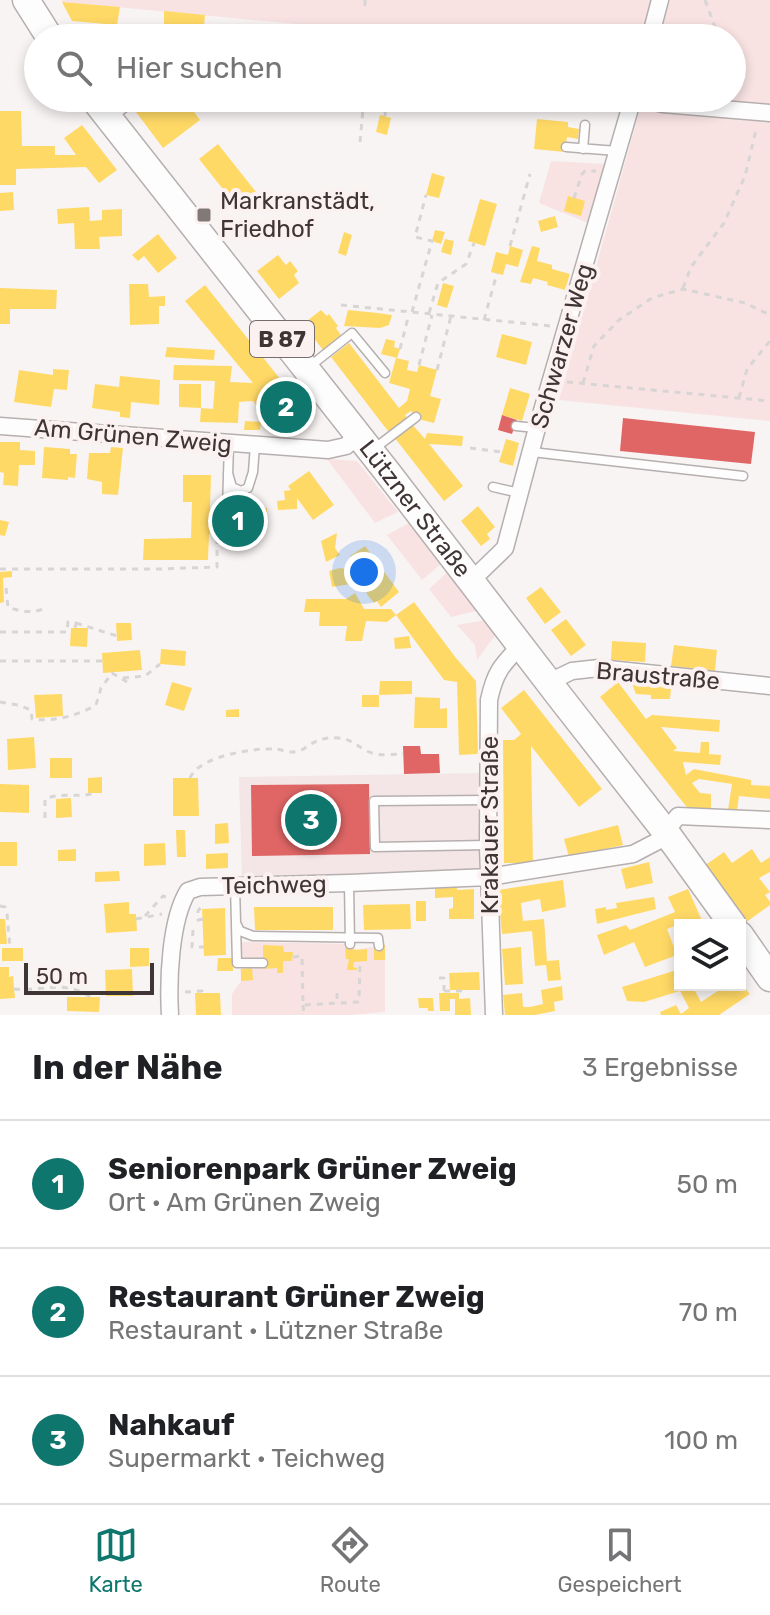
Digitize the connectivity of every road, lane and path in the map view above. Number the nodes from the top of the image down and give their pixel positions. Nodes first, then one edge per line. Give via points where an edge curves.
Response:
1 (26, 0) edge
2 (365, 0) edge
3 (660, 0) edge
4 (705, 0) edge
5 (365, 6) dead end
6 (41, 24) edge
7 (654, 24) edge
8 (714, 24) edge
9 (104, 112) edge
10 (119, 112) edge
11 (363, 112) edge
12 (385, 112) edge
13 (631, 112) edge
14 (765, 113) edge
15 (385, 116) dead end
16 (110, 119) junction
17 (585, 125) dead end
18 (360, 142) dead end
19 (566, 147) dead end
20 (583, 149) junction
21 (618, 151) junction
22 (530, 174) dead end
23 (612, 174) junction
24 (426, 195) dead end
25 (574, 198) dead end
26 (474, 243) dead end
27 (510, 246) dead end
28 (497, 273) dead end
29 (683, 289) junction
30 (341, 305) dead end
31 (411, 312) junction
32 (430, 314) junction
33 (770, 315) edge
34 (451, 316) junction
35 (484, 320) junction
36 (566, 328) junction
37 (770, 341) edge
38 (400, 349) dead end
39 (419, 365) dead end
40 (306, 370) junction
41 (437, 370) dead end
42 (385, 373) dead end
43 (551, 382) junction
44 (583, 383) junction
45 (739, 398) junction
46 (770, 401) edge
47 (416, 417) dead end
48 (0, 426) edge
49 (516, 426) dead end
50 (537, 428) junction
51 (365, 443) junction
52 (229, 444) junction
53 (255, 445) junction
54 (470, 448) dead end
55 (502, 452) dead end
56 (532, 452) junction
57 (228, 473) junction
58 (743, 476) dead end
59 (493, 487) dead end
60 (520, 493) junction
61 (227, 509) dead end
62 (217, 534) dead end
63 (0, 569) edge
64 (471, 581) junction
65 (6, 588) dead end
66 (47, 607) dead end
67 (0, 632) edge
68 (117, 636) dead end
69 (521, 645) junction
70 (0, 661) edge
71 (103, 661) dead end
72 (160, 664) dead end
73 (549, 682) junction
74 (770, 686) edge
75 (0, 702) edge
76 (403, 754) dead end
77 (190, 778) dead end
78 (96, 793) dead end
79 (488, 800) junction
80 (45, 818) dead end
81 (770, 820) edge
82 (665, 831) junction
83 (488, 845) junction
84 (489, 877) junction
85 (349, 883) junction
86 (235, 886) junction
87 (203, 905) dead end
88 (0, 906) edge
89 (180, 909) junction
90 (198, 911) junction
91 (145, 916) junction
92 (136, 919) dead end
93 (203, 919) dead end
94 (729, 919) edge
95 (236, 923) junction
96 (350, 941) junction
97 (746, 944) edge
98 (379, 946) dead end
99 (204, 947) dead end
100 (10, 948) dead end
101 (293, 957) dead end
102 (360, 961) dead end
103 (263, 963) dead end
104 (439, 978) dead end
105 (770, 978) edge
106 (14, 989) dead end
107 (337, 993) dead end
108 (462, 995) dead end
109 (90, 997) dead end
110 (337, 1002) junction
111 (303, 1005) junction
112 (170, 1015) edge
113 (304, 1015) edge
114 (494, 1015) edge

1 - 6 main road
2 - 5 path
3 - 7 street
4 - 8 path
9 - 16 main road, Lützner Straße / B 87
10 - 16 lane
11 - 18 path
12 - 15 path
13 - 21 street, Schwarzer Weg
14 - 29 path via 724,223 691,267
16 - 40 main road, Lützner Straße / B 87
17 - 20 lane
19 - 20 lane
20 - 21 lane
21 - 23 street, Schwarzer Weg
22 - 27 path
23 - 25 path via 585,171
23 - 36 street, Schwarzer Weg
24 - 31 path via 415,237 432,241
26 - 32 path via 466,264 438,283
28 - 35 path
29 - 33 path via 745,303
29 - 44 path via 652,298 619,320 594,346
30 - 31 path
31 - 32 path
31 - 38 path
32 - 34 path
32 - 39 path
34 - 35 path
34 - 41 path
35 - 36 path
36 - 43 street, Schwarzer Weg
37 - 45 path via 747,369
40 - 42 lane via 352,333
40 - 51 main road, Lützner Straße / B 87
43 - 44 path
43 - 50 street, Schwarzer Weg
44 - 45 path
45 - 46 path
47 - 51 lane
48 - 52 street, Am Grünen Zweig
49 - 50 lane
50 - 56 street, Schwarzer Weg
51 - 53 street, Am Grünen Zweig via 328,450
51 - 64 main road, Lützner Straße / B 87
52 - 53 street, Am Grünen Zweig
52 - 57 lane
53 - 57 lane via 248,488 232,487
54 - 55 path
56 - 58 lane
56 - 60 street, Schwarzer Weg
57 - 61 lane
59 - 60 lane
60 - 64 street, Schwarzer Weg via 505,548
62 - 63 path via 217,567
64 - 69 main road, Lützner Straße / B 87
65 - 66 path via 5,606 21,612
67 - 68 path via 67,632 68,622
69 - 73 main road, Lützner Straße / B 87
69 - 79 street, Krakauer Straße via 500,666 489,700
70 - 71 path
72 - 75 path via 145,676 125,680 112,673 96,705 64,718 32,719 31,710
73 - 74 street, Braustraße via 572,671 599,668
73 - 82 main road, Lützner Straße / B 87
76 - 77 path via 377,754 353,741 323,738 298,752 276,749 226,756 200,766
78 - 80 path via 51,796 45,799
79 - 83 street, Krakauer Straße
79 - 83 lane via 374,801 375,847
81 - 82 street, Teichweg via 678,816
82 - 84 street, Teichweg via 658,841 633,854
82 - 94 main road, Lützner Straße / B 87
83 - 84 street, Krakauer Straße
84 - 85 street, Teichweg
84 - 114 street, Krakauer Straße
85 - 86 street, Teichweg
85 - 96 lane
86 - 89 street, Teichweg via 188,891
86 - 95 lane
87 - 90 path
88 - 100 path via 7,914
89 - 91 path
89 - 91 path via 163,896
89 - 112 street via 169,964
90 - 93 path via 198,920
90 - 99 path via 192,947
91 - 92 path
95 - 96 lane via 253,936
95 - 103 lane via 237,963
96 - 98 lane via 378,938
97 - 105 main road
101 - 111 path via 302,956
102 - 110 path via 359,1002
104 - 108 path via 444,978 444,992
106 - 109 path via 71,988
107 - 110 path
110 - 111 path
111 - 113 path

